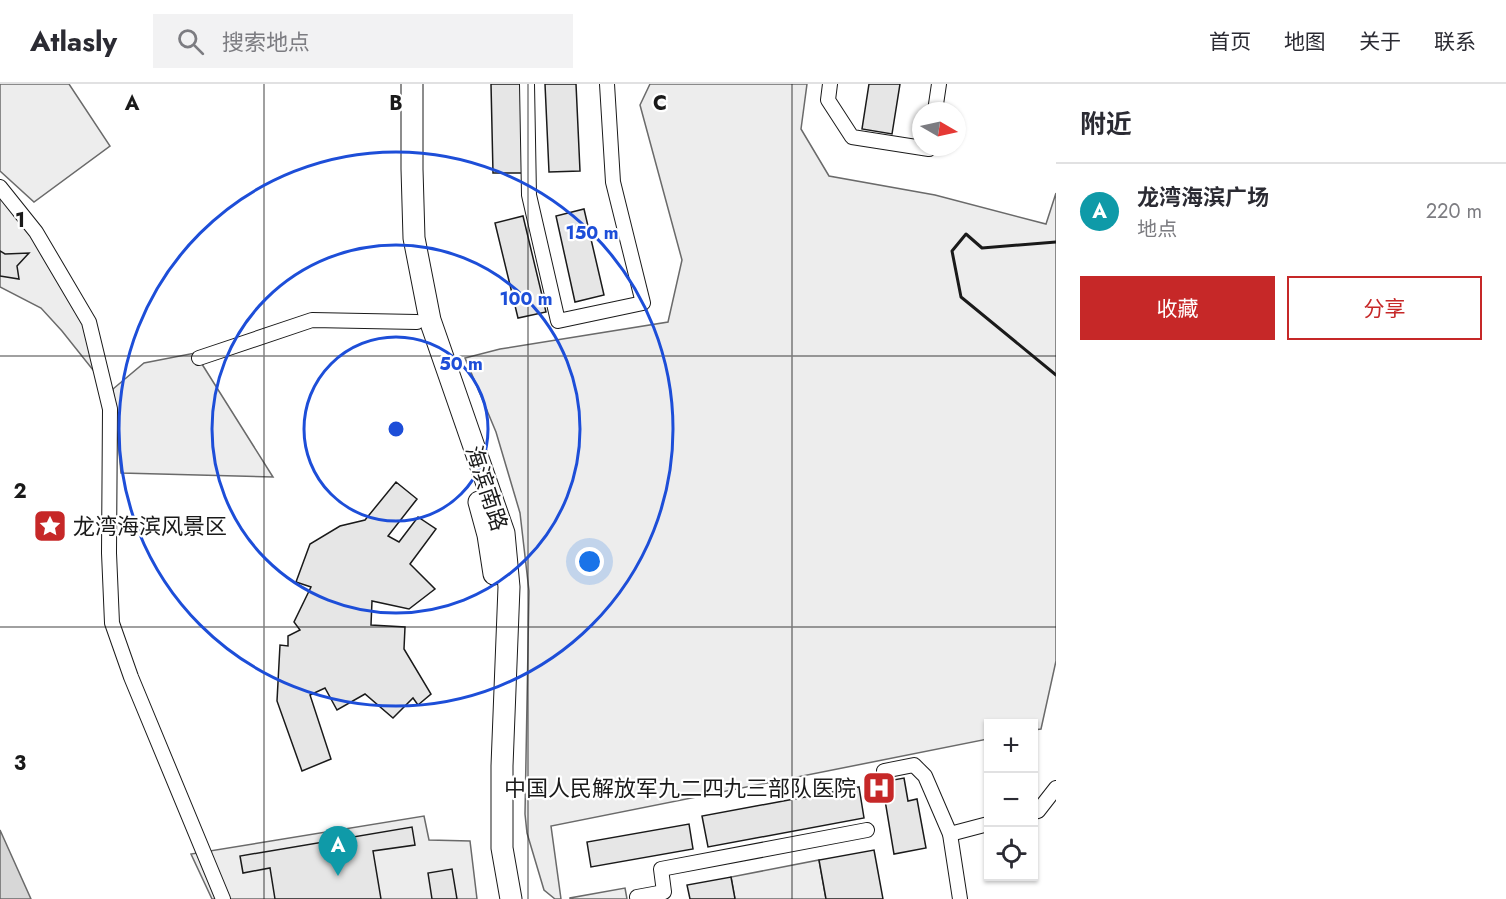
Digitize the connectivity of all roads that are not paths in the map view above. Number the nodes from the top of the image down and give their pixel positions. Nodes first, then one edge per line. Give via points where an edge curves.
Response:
1 (398, 84) edge
2 (412, 84) edge
3 (527, 84) edge
4 (607, 84) edge
5 (830, 84) edge
6 (939, 84) edge
7 (936, 102) edge
8 (912, 146) edge
9 (0, 187) edge
10 (417, 322) junction
11 (199, 358) dead end
12 (884, 771) dead end
13 (1056, 788) edge
14 (1038, 811) edge
15 (984, 825) edge
16 (867, 830) dead end
17 (950, 834) junction
18 (223, 899) edge
19 (496, 899) edge
20 (511, 899) edge
21 (638, 899) edge
22 (960, 899) edge

1 - 10 highway, 海滨南路 via 403,242
2 - 20 highway, 海滨南路 via 414,238 430,320 504,533 509,587 502,848
3 - 4 street via 529,195 558,321 643,303 613,182
5 - 8 street via 828,100 852,137
6 - 7 street
9 - 18 street via 36,232 89,322 110,410 112,623
10 - 11 street via 312,320
10 - 19 highway, 海滨南路 via 473,480 488,535 496,587 488,848
12 - 17 street via 914,765 925,776
13 - 14 street
15 - 17 street
16 - 21 street via 661,869 664,892
17 - 22 street

